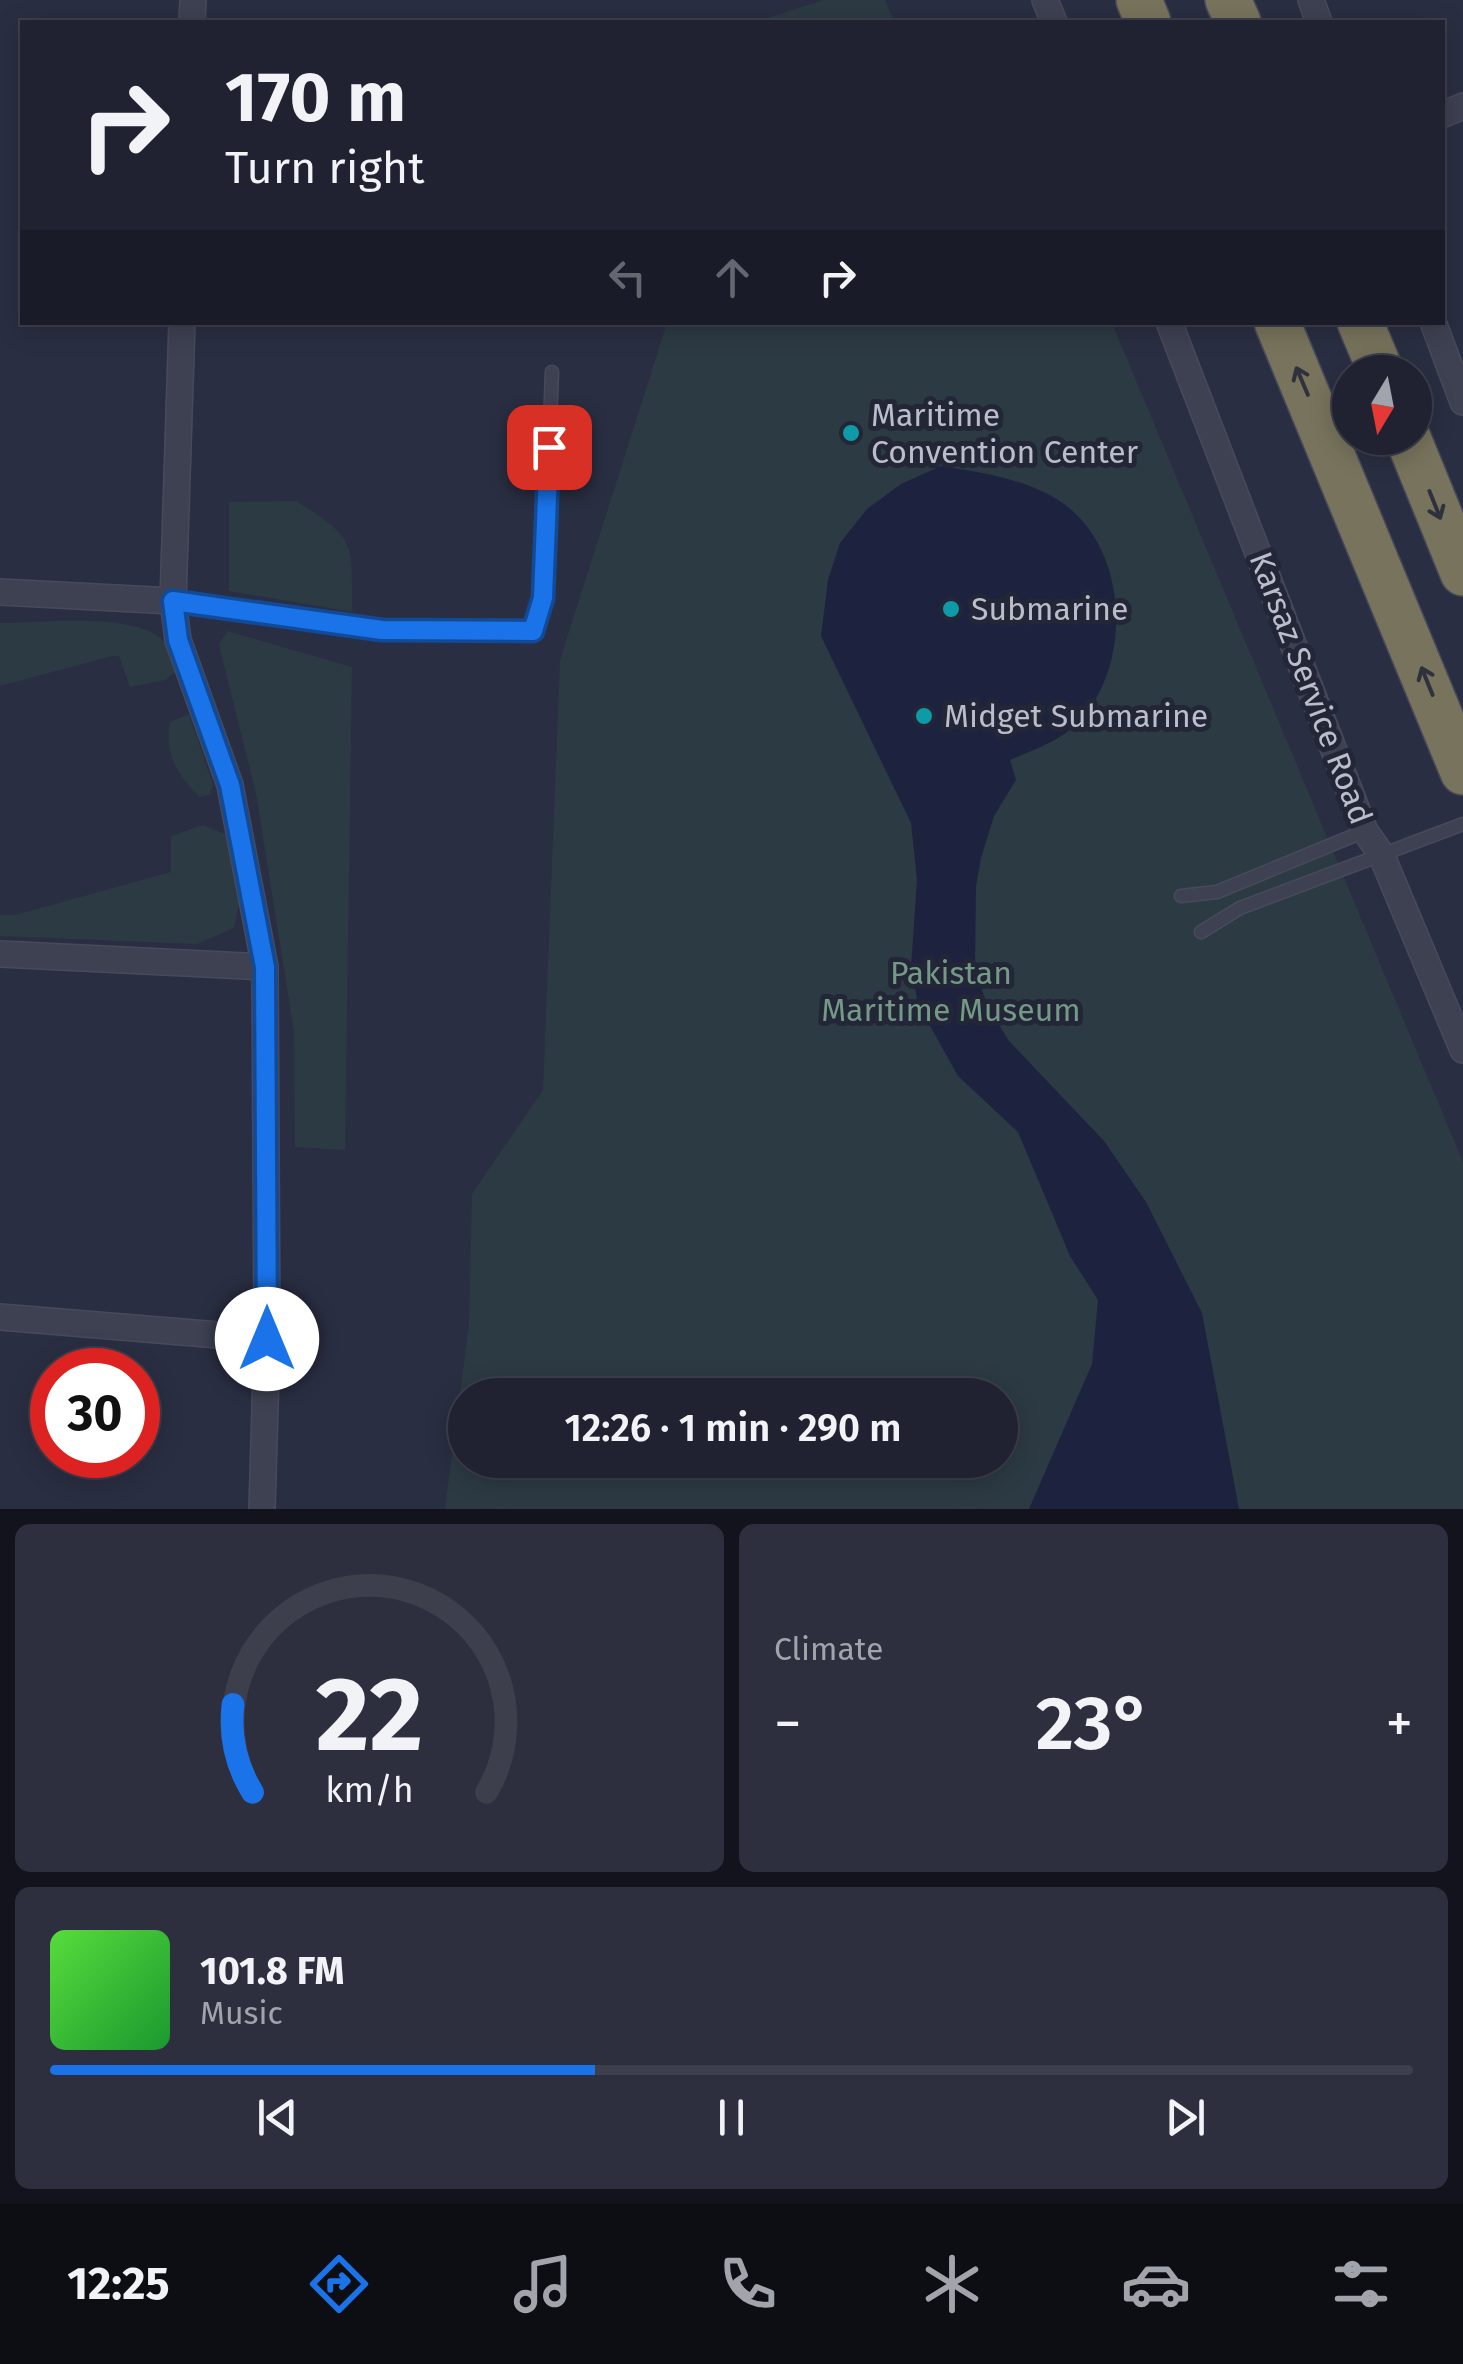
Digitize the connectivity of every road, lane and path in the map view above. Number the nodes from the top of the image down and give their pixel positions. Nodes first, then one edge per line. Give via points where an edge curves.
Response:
1 (182, 325) edge
2 (1170, 325) edge
3 (1278, 325) edge
4 (1361, 325) edge
5 (1433, 325) edge
6 (1374, 355) edge
7 (552, 372) dead end
8 (1463, 402) edge
9 (1415, 455) edge
10 (1463, 573) edge
11 (0, 592) edge
12 (173, 601) junction
13 (1463, 772) edge
14 (1463, 824) edge
15 (1365, 831) junction
16 (1380, 854) junction
17 (1182, 896) dead end
18 (1202, 932) dead end
19 (0, 954) edge
20 (265, 967) junction
21 (1463, 1050) edge
22 (0, 1316) edge
23 (267, 1339) junction
24 (262, 1509) edge

1 - 12 street
2 - 15 street, Karsaz Service Road
13 -> 3 highway
4 - 6 highway
5 - 8 street
7 - 12 lane via 543,598 533,631 382,630
9 -> 10 highway
11 - 12 street
12 - 20 street via 178,640 230,785
14 - 16 lane
15 - 16 street, Karsaz Service Road
15 - 17 lane via 1217,892
16 - 18 lane via 1240,908
16 - 21 street, Karsaz Service Road
19 - 20 street
20 - 23 street
22 - 23 street
23 - 24 street

